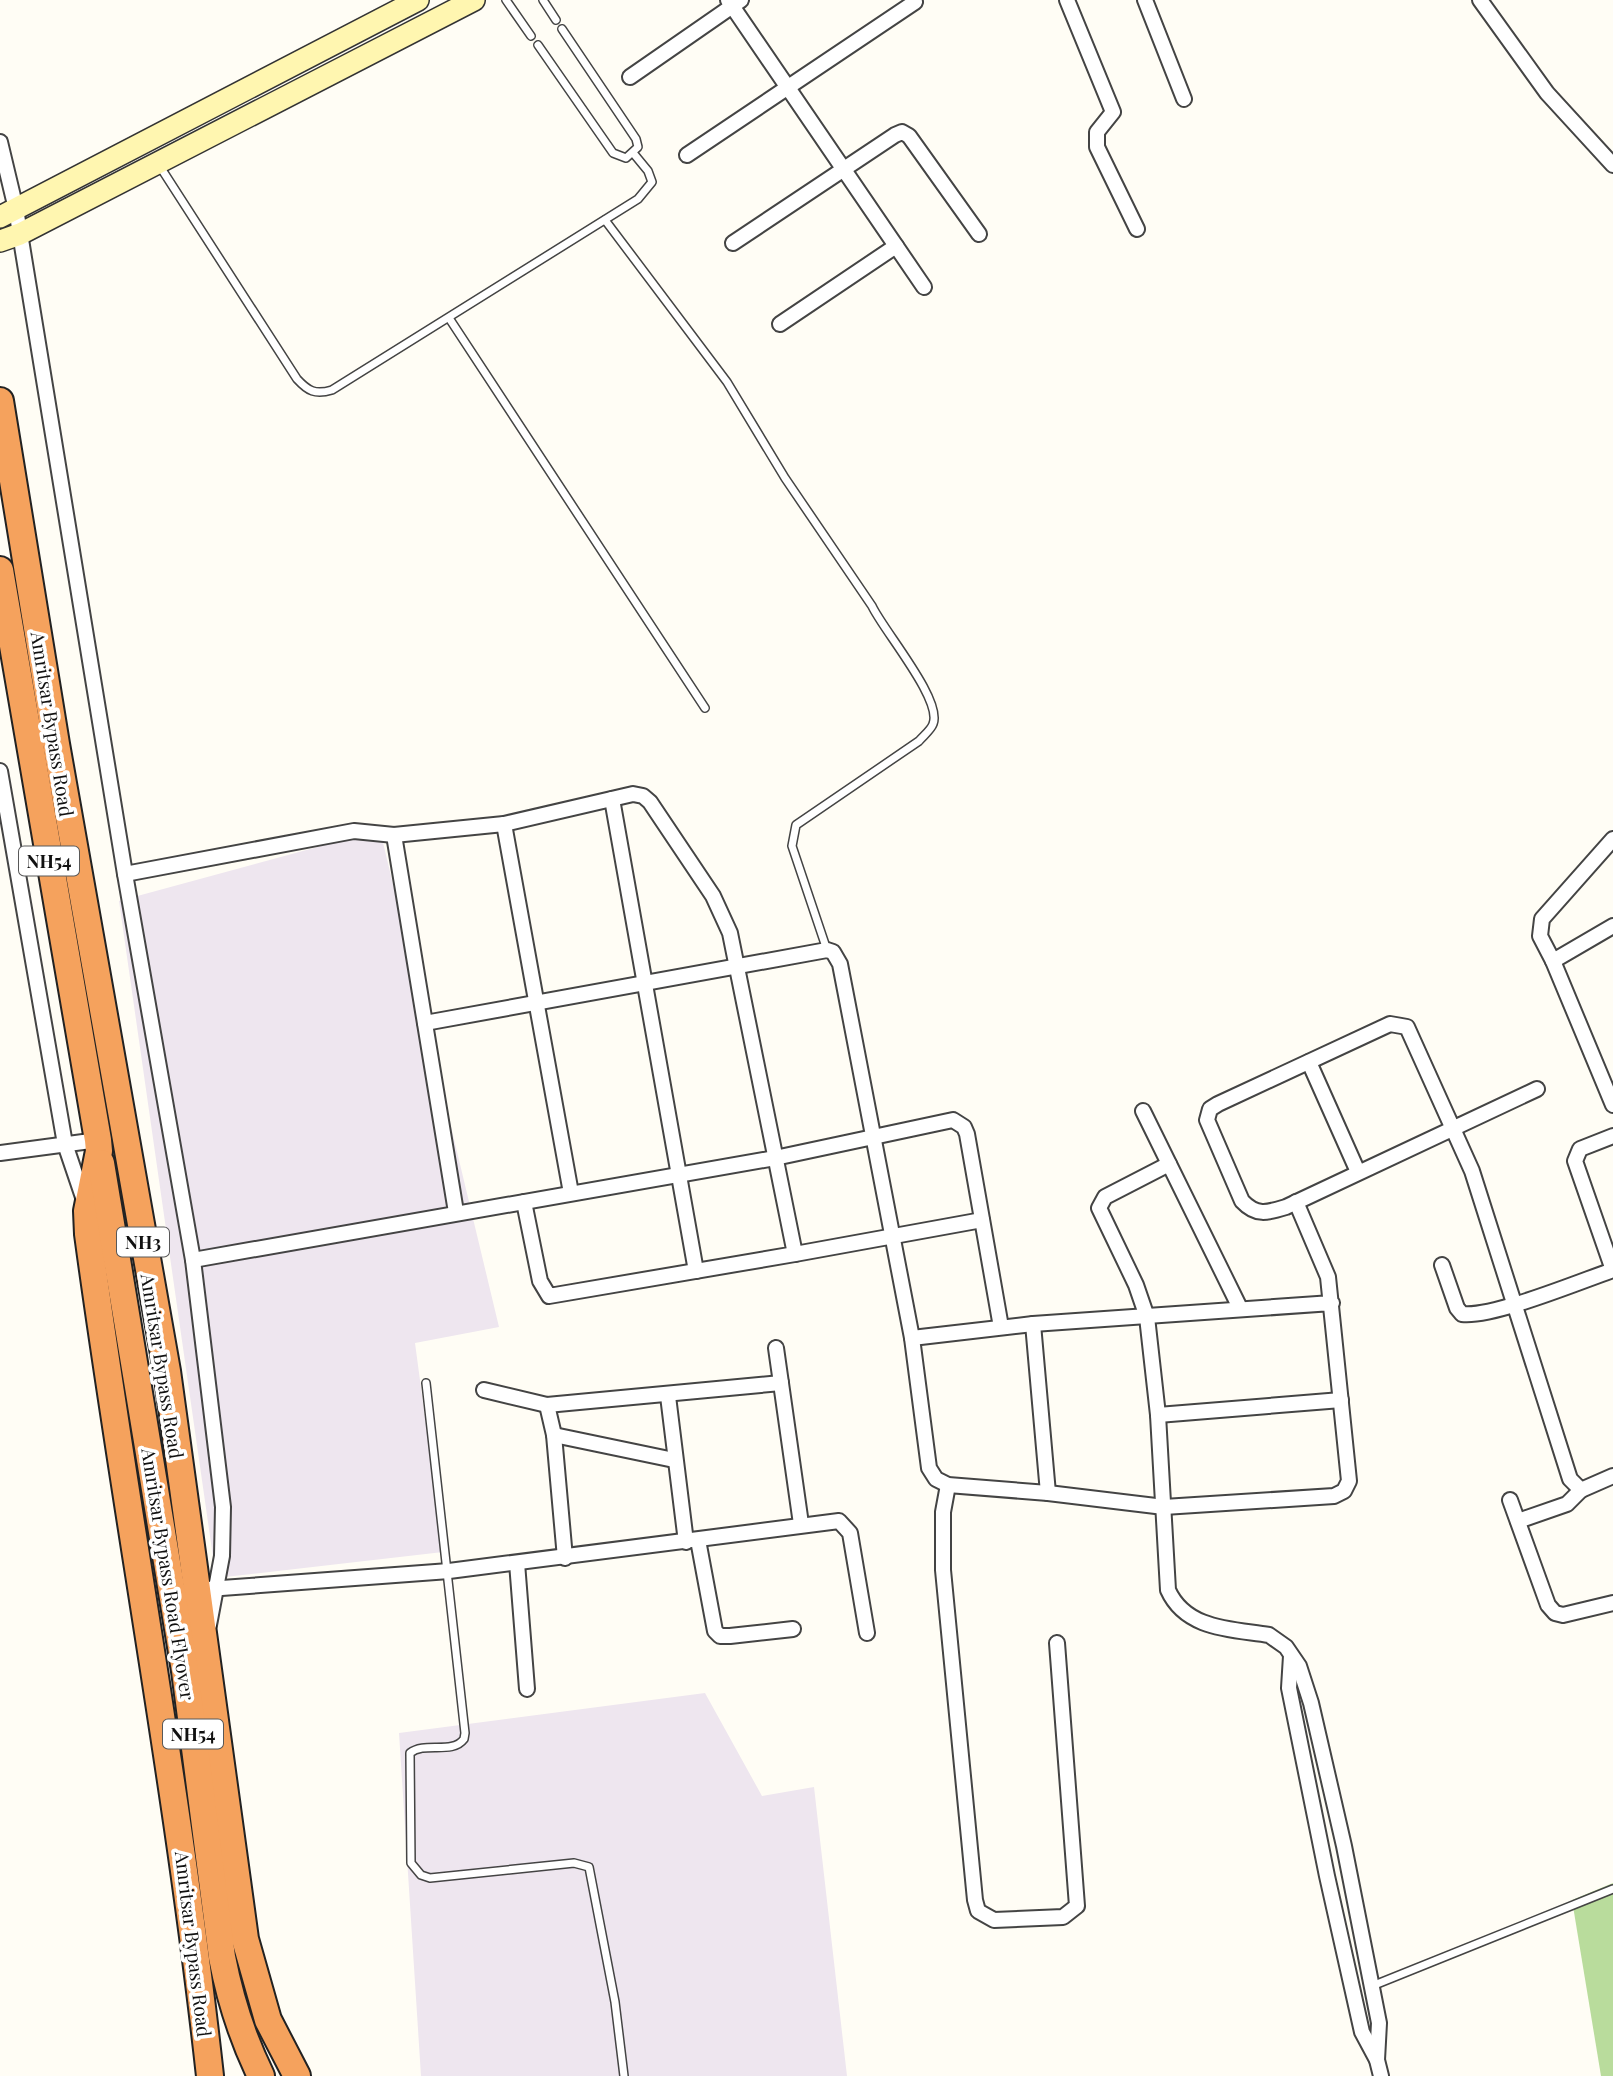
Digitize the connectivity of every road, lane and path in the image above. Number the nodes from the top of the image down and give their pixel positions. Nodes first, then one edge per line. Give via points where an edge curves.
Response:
1 (418, 0) edge
2 (506, 0) edge
3 (542, 0) edge
4 (1067, 0) edge
5 (1146, 0) edge
6 (1480, 0) edge
7 (467, 1) edge
8 (733, 2) edge
9 (915, 2) edge
10 (556, 20) dead end
11 (562, 29) dead end
12 (531, 36) dead end
13 (538, 46) dead end
14 (630, 77) dead end
15 (786, 86) junction
16 (1184, 99) dead end
17 (0, 142) edge
18 (634, 154) junction
19 (687, 155) dead end
20 (1610, 158) edge
21 (157, 162) junction
22 (843, 170) junction
23 (8, 213) edge
24 (605, 220) junction
25 (1137, 229) dead end
26 (20, 234) junction
27 (979, 234) dead end
28 (0, 241) edge
29 (733, 243) dead end
30 (896, 246) junction
31 (924, 288) dead end
32 (449, 318) junction
33 (780, 324) dead end
34 (0, 401) edge
35 (0, 569) edge
36 (705, 708) dead end
37 (0, 771) edge
38 (612, 799) junction
39 (504, 824) junction
40 (394, 835) junction
41 (1613, 839) edge
42 (125, 874) junction
43 (1613, 926) edge
44 (827, 950) junction
45 (1553, 961) junction
46 (739, 967) junction
47 (644, 984) junction
48 (538, 1004) junction
49 (425, 1023) junction
50 (1309, 1062) junction
51 (1537, 1089) dead end
52 (1613, 1105) edge
53 (1143, 1111) dead end
54 (1455, 1126) junction
55 (874, 1136) junction
56 (1613, 1136) edge
57 (65, 1144) junction
58 (99, 1146) junction
59 (0, 1153) edge
60 (775, 1158) junction
61 (1169, 1164) junction
62 (1359, 1172) junction
63 (678, 1174) junction
64 (571, 1193) junction
65 (524, 1202) junction
66 (1296, 1202) junction
67 (88, 1211) junction
68 (456, 1212) junction
69 (982, 1220) junction
70 (894, 1237) junction
71 (795, 1254) junction
72 (193, 1260) junction
73 (1442, 1265) dead end
74 (1613, 1270) edge
75 (696, 1271) junction
76 (1332, 1303) junction
77 (1514, 1304) junction
78 (1240, 1308) junction
79 (1147, 1317) junction
80 (1033, 1324) junction
81 (1001, 1327) junction
82 (912, 1338) junction
83 (776, 1348) dead end
84 (426, 1383) dead end
85 (780, 1383) junction
86 (484, 1390) dead end
87 (668, 1396) junction
88 (1341, 1400) junction
89 (547, 1405) junction
90 (1158, 1415) junction
91 (554, 1435) junction
92 (674, 1460) junction
93 (1613, 1476) edge
94 (948, 1485) junction
95 (1581, 1490) junction
96 (1048, 1493) junction
97 (1510, 1500) dead end
98 (1164, 1507) junction
99 (1518, 1521) junction
100 (801, 1524) junction
101 (692, 1541) junction
102 (565, 1558) junction
103 (517, 1563) junction
104 (449, 1571) junction
105 (206, 1589) junction
106 (1613, 1603) edge
107 (793, 1629) dead end
108 (867, 1633) dead end
109 (1057, 1643) dead end
110 (1291, 1656) junction
111 (527, 1689) dead end
112 (1613, 1889) edge
113 (1372, 1987) junction
114 (1377, 2060) junction
115 (210, 2076) edge
116 (261, 2076) edge
117 (297, 2076) edge
118 (624, 2076) edge
119 (1381, 2076) edge

1 - 23 street
2 - 12 lane
3 - 10 lane
4 - 25 street via 1113,112 1097,132 1097,148
5 - 16 street
6 - 20 street via 1547,93
7 - 21 street
8 - 14 street
8 - 15 street
9 - 15 street
11 - 18 lane via 636,139
13 - 18 lane via 613,153 626,158
15 - 19 street
15 - 22 street
17 - 23 street
18 - 24 lane via 648,171 649,190
21 - 26 street
21 - 32 lane via 306,389 319,394 332,390
22 - 27 street via 902,132
22 - 29 street
22 - 30 street
23 - 26 street
24 - 32 lane
24 - 44 lane via 727,382 882,627 914,668 934,712 933,724 919,741 796,825 792,846
26 - 28 street
26 - 42 street
30 - 31 street
30 - 33 street
32 - 36 lane
34 - 105 highway, Amritsar Bypass Road / NH3
35 - 58 highway, Amritsar Bypass Road / NH54
37 - 57 street
38 - 39 street
38 - 46 street via 633,794 650,802 721,912
38 - 47 street
39 - 40 street
39 - 48 street
40 - 42 street via 354,831
40 - 49 street
41 - 45 street via 1542,919 1540,936
42 - 72 street
43 - 45 street
44 - 46 street
44 - 55 street via 840,964
45 - 52 street
46 - 47 street
46 - 60 street
47 - 48 street
47 - 63 street
48 - 49 street
48 - 64 street
49 - 68 street
50 - 54 street via 1390,1024 1407,1027
50 - 62 street
50 - 66 street via 1218,1104 1207,1115 1242,1200 1252,1211 1266,1213
51 - 54 street
53 - 61 street
54 - 62 street
54 - 77 street
55 - 60 street
55 - 69 street via 959,1122 967,1135
55 - 70 street
56 - 74 street via 1580,1149 1575,1161
57 - 58 street
57 - 59 street
57 - 67 street
58 - 67 highway, Amritsar Bypass Road
58 - 116 highway, Amritsar Bypass Road Flyover / NH54 via 185,1671 225,1969 244,2041
60 - 63 street
60 - 71 street
61 - 78 street
61 - 79 street via 1105,1197 1099,1208
62 - 66 street
63 - 64 street
63 - 75 street
64 - 65 street
65 - 68 street
65 - 75 street via 540,1281 549,1296
66 - 76 street via 1319,1252
67 - 115 highway, Amritsar Bypass Road via 92,1263 194,1931
68 - 72 street
69 - 70 street
69 - 81 street
70 - 71 street
70 - 82 street
71 - 75 street
72 - 105 street via 223,1507
73 - 77 street via 1462,1314
74 - 77 street
76 - 78 street
76 - 88 street
77 - 95 street via 1570,1479
78 - 79 street
79 - 80 street
79 - 90 street
80 - 81 street
80 - 96 street
81 - 82 street
82 - 94 street via 929,1468 936,1479
83 - 85 street
84 - 104 lane
85 - 87 street
85 - 100 street
86 - 89 street
87 - 89 street
87 - 92 street
88 - 90 street
88 - 98 street via 1349,1481 1344,1491 1334,1496
89 - 91 street
90 - 98 street
91 - 92 street
91 - 102 street
92 - 101 street
93 - 95 street
94 - 96 street
94 - 109 street via 943,1570 975,1900 978,1911 994,1920 1063,1917 1077,1906
95 - 99 street via 1567,1504
96 - 98 street
97 - 99 street
98 - 110 street via 1168,1590 1174,1603 1204,1624 1269,1635
99 - 106 street via 1548,1605 1555,1613
100 - 101 street
100 - 108 street via 839,1521 846,1525
101 - 102 street
101 - 107 street via 720,1636
102 - 103 street
103 - 104 street
103 - 111 street
104 - 105 street
104 - 118 lane via 464,1739 457,1746 420,1748 410,1754 411,1863 429,1878 573,1863 589,1867 613,1989
105 - 117 highway, Amritsar Bypass Road / NH3 via 204,1646 245,1939 268,2020
110 - 113 street via 1304,1679 1323,1751
110 - 114 street via 1289,1688 1333,1903 1362,2032
112 - 113 lane
113 - 114 street via 1380,2037
114 - 119 street

